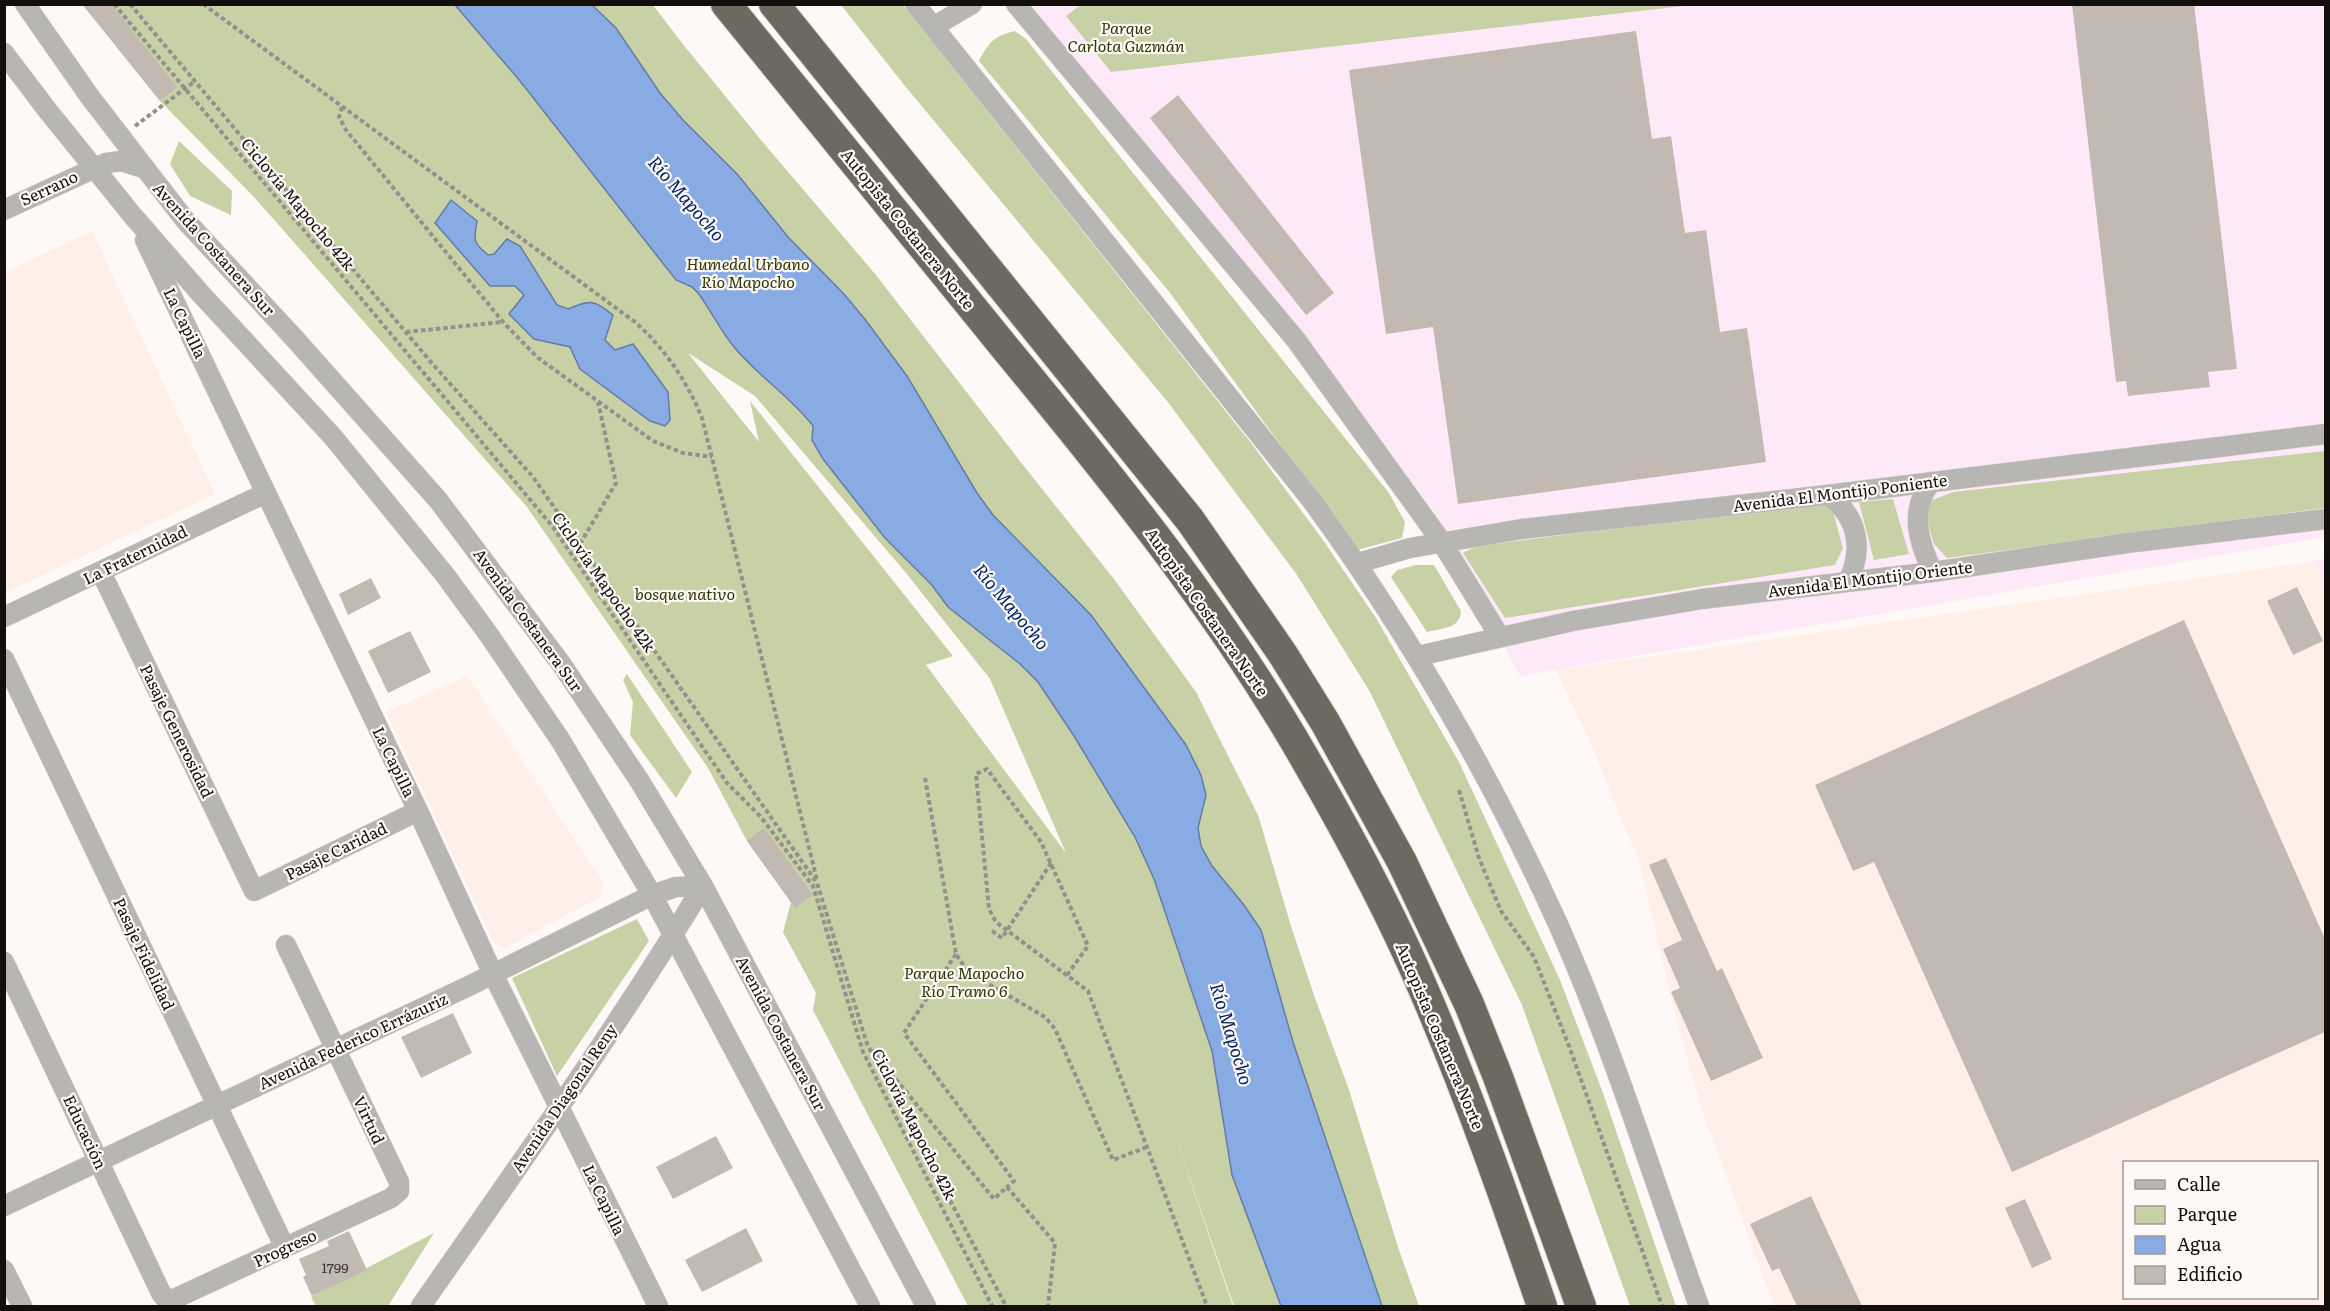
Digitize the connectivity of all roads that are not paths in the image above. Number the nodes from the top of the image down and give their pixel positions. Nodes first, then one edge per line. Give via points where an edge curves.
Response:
1 (25, 4) edge
2 (726, 4) edge
3 (774, 4) edge
4 (915, 4) edge
5 (972, 4) edge
6 (1016, 4) edge
7 (933, 27) junction
8 (4, 53) edge
9 (94, 167) junction
10 (143, 168) junction
11 (4, 210) edge
12 (133, 216) junction
13 (2325, 434) edge
14 (1931, 482) junction
15 (266, 493) junction
16 (1827, 495) junction
17 (2325, 519) edge
18 (1441, 542) junction
19 (1358, 563) junction
20 (101, 572) junction
21 (1932, 572) junction
22 (1848, 581) junction
23 (4, 617) edge
24 (1500, 637) junction
25 (1418, 656) junction
26 (4, 659) edge
27 (418, 811) junction
28 (703, 886) junction
29 (254, 891) joint
30 (651, 895) junction
31 (672, 937) junction
32 (286, 945) dead end
33 (4, 962) edge
34 (494, 974) junction
35 (336, 1049) junction
36 (216, 1105) junction
37 (558, 1107) junction
38 (99, 1161) junction
39 (399, 1191) joint
40 (4, 1206) edge
41 (285, 1248) junction
42 (4, 1270) edge
43 (168, 1300) joint
44 (22, 1306) edge
45 (421, 1306) edge
46 (657, 1306) edge
47 (870, 1306) edge
48 (927, 1306) edge
49 (1542, 1306) edge
50 (1581, 1306) edge
51 (1699, 1306) edge

1 - 10 street, Avenida Costanera Sur
2 - 49 highway, Autopista Costanera Norte via 1114,481 1272,704 1342,826 1425,991 1491,1158
3 - 50 highway via 1190,520 1319,712 1402,862 1469,1004
4 - 7 street
5 - 7 street
6 - 18 street via 1296,340
7 - 19 street
8 - 9 street
9 - 10 street, Serrano via 115,161
9 - 11 street, Serrano
9 - 12 street
10 - 28 street, Avenida Costanera Sur via 200,237 445,509 562,664 645,788
12 - 15 street, La Capilla
12 - 30 street via 333,437 445,575 561,741
13 - 14 street, Avenida El Montijo Poniente
14 - 16 street, Avenida El Montijo Poniente
14 - 21 street via 1921,499 1917,521
15 - 20 street, La Fraternidad
15 - 27 street, La Capilla
16 - 18 street, Avenida El Montijo Poniente via 1522,529
16 - 22 street via 1846,511 1856,532 1856,561
17 - 21 street, Avenida El Montijo Oriente
18 - 19 street, Avenida El Montijo Poniente
18 - 24 street
19 - 25 street
20 - 23 street, La Fraternidad
20 - 29 street, Pasaje Generosidad
21 - 22 street, Avenida El Montijo Oriente
22 - 24 street, Avenida El Montijo Oriente via 1637,609
24 - 25 street, Avenida El Montijo Oriente
25 - 51 street via 1511,826 1558,926 1615,1068
26 - 36 street, Pasaje Fidelidad
27 - 29 street, Pasaje Caridad
27 - 34 street, La Capilla
28 - 30 street, Avenida Federico Errázuriz via 676,887
28 - 31 street, Avenida Diagonal Reny
28 - 48 street, Avenida Costanera Sur
30 - 31 street
30 - 34 street, Avenida Federico Errázuriz
31 - 37 street, Avenida Diagonal Reny
31 - 47 street
32 - 35 street
33 - 38 street, Educación
34 - 35 street, Avenida Federico Errázuriz
34 - 37 street, La Capilla
35 - 36 street, Avenida Federico Errázuriz
35 - 39 street, Virtud via 399,1182
36 - 38 street, Avenida Federico Errázuriz
36 - 41 street, Pasaje Fidelidad
37 - 45 street, Avenida Diagonal Reny
37 - 46 street, La Capilla
38 - 40 street, Avenida Federico Errázuriz
38 - 43 street, Educación via 161,1293
39 - 41 street, Progreso via 392,1198
41 - 43 street, Progreso
42 - 44 street

